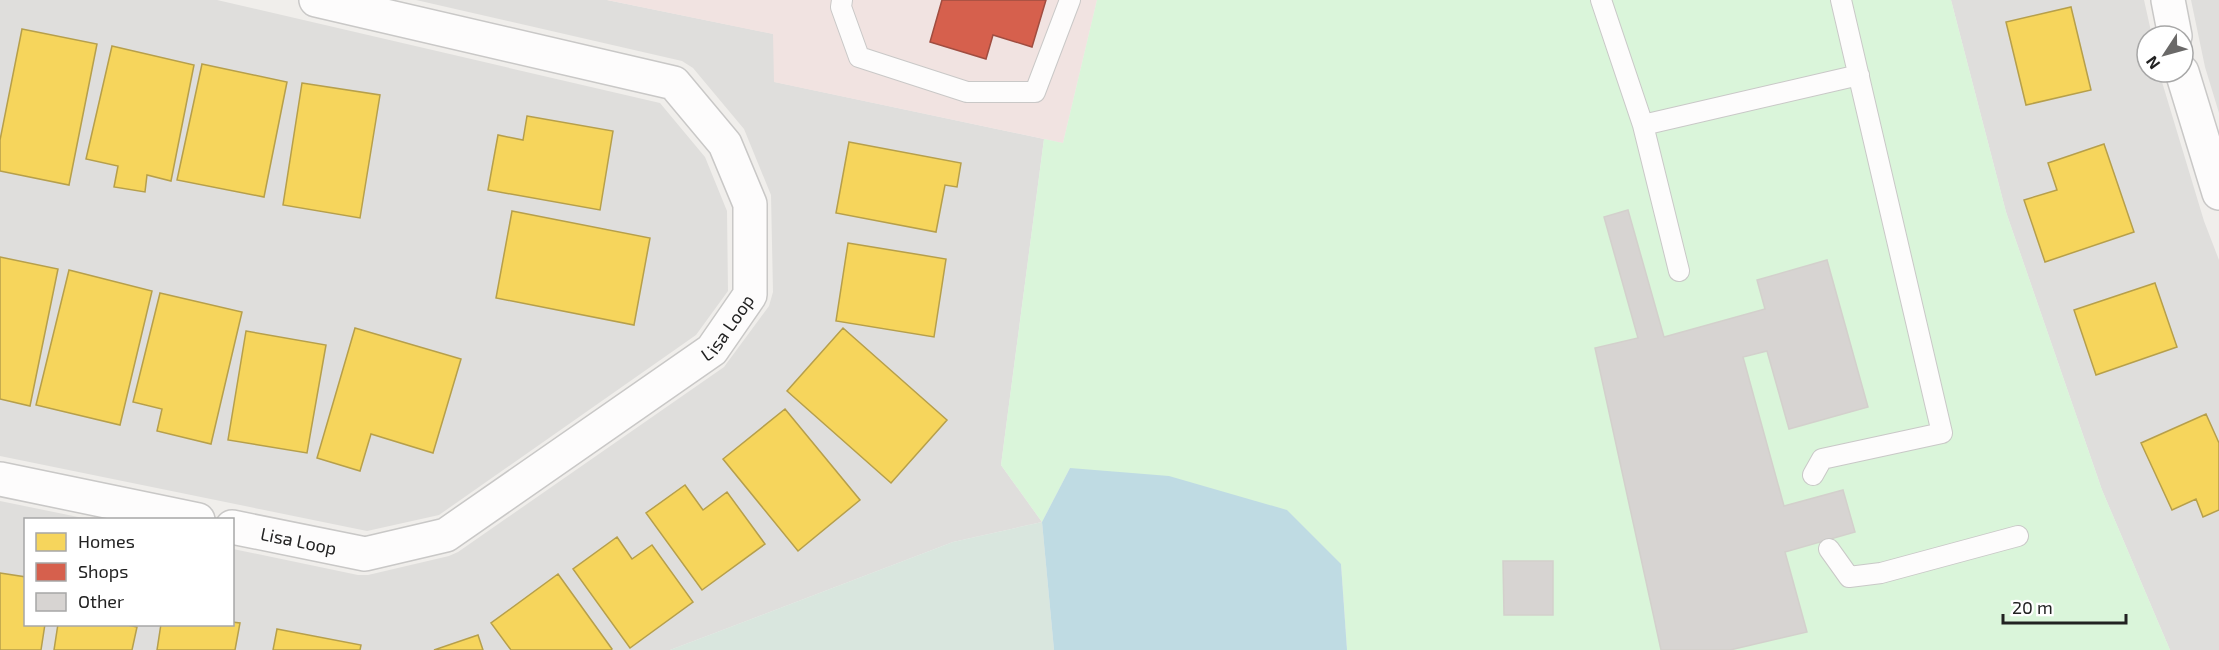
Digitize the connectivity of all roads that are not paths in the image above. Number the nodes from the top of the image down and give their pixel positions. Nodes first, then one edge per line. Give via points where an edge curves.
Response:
1 (316, 0) edge
2 (842, 0) edge
3 (1070, 0) edge
4 (1600, 0) edge
5 (1841, 0) edge
6 (2168, 0) edge
7 (2173, 24) edge
8 (1859, 75) junction
9 (2186, 84) edge
10 (1643, 125) junction
11 (2219, 193) edge
12 (1679, 272) dead end
13 (1812, 475) dead end
14 (0, 479) edge
15 (193, 518) edge
16 (234, 527) edge
17 (2018, 536) dead end
18 (1829, 549) dead end

1 - 16 street, Lisa Loop via 674,83 725,144 750,204 750,295 712,350 446,536 365,554
2 - 3 lane via 859,57 967,92 1035,92
4 - 10 lane
5 - 8 lane
6 - 7 street
8 - 10 lane
8 - 13 lane via 1942,434 1822,459
9 - 11 street
10 - 12 lane
14 - 15 street
17 - 18 lane via 1881,573 1849,577

